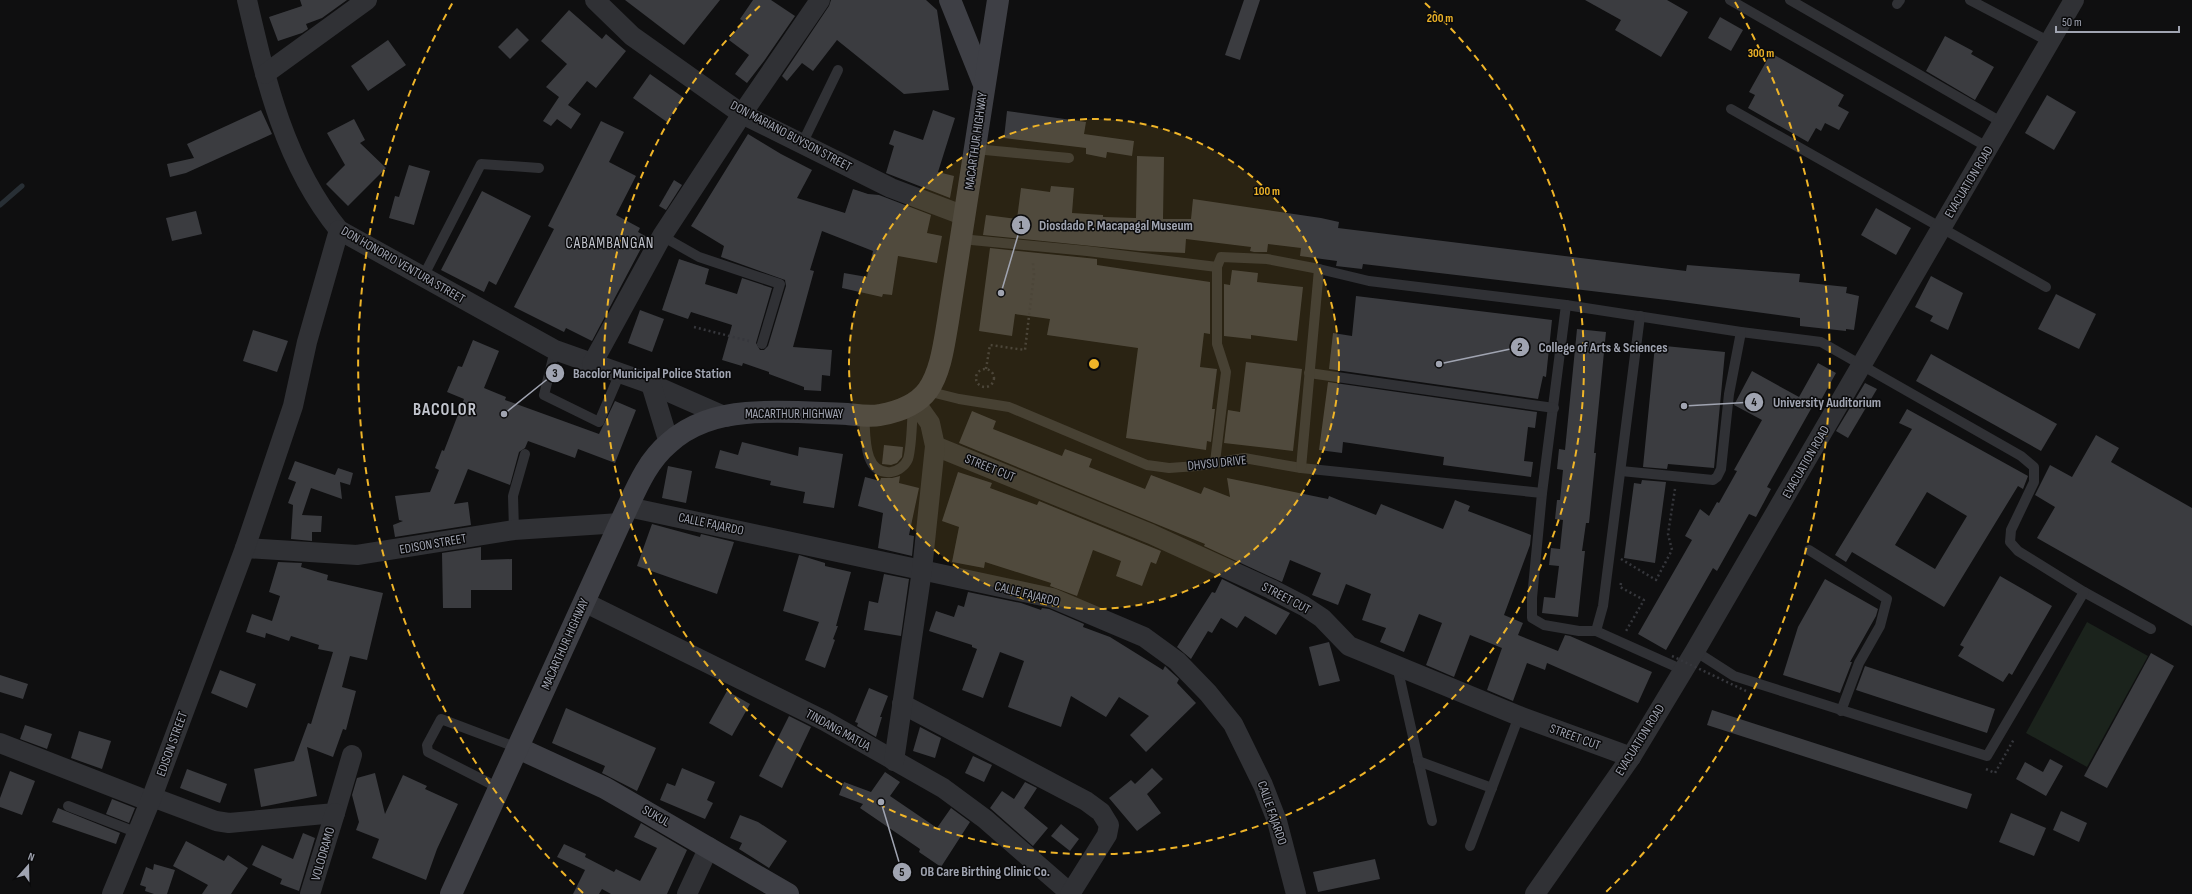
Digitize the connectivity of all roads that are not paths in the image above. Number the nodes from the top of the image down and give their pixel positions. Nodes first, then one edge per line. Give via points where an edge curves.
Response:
1 (247, 0) edge
2 (367, 0) edge
3 (595, 0) edge
4 (820, 0) edge
5 (950, 0) edge
6 (998, 0) edge
7 (1730, 0) edge
8 (1790, 0) edge
9 (1970, 0) edge
10 (2074, 0) edge
11 (2050, 42) junction
12 (838, 70) dead end
13 (265, 74) junction
14 (984, 85) junction
15 (1731, 109) dead end
16 (742, 114) junction
17 (2003, 123) junction
18 (802, 144) junction
19 (1989, 148) junction
20 (975, 149) junction
21 (1069, 158) dead end
22 (540, 168) dead end
23 (965, 216) junction
24 (1942, 227) junction
25 (340, 230) junction
26 (662, 236) junction
27 (961, 239) junction
28 (1217, 267) junction
29 (1319, 269) junction
30 (423, 277) junction
31 (2046, 287) dead end
32 (1566, 305) junction
33 (1640, 316) junction
34 (1741, 332) junction
35 (762, 344) road end
36 (555, 350) junction
37 (592, 364) junction
38 (1862, 366) junction
39 (620, 373) junction
40 (1309, 373) junction
41 (651, 384) junction
42 (918, 399) junction
43 (1554, 408) junction
44 (864, 415) junction
45 (726, 416) junction
46 (669, 443) junction
47 (935, 446) junction
48 (525, 454) dead end
49 (1215, 462) junction
50 (1300, 468) junction
51 (1621, 471) junction
52 (1542, 493) junction
53 (624, 515) junction
54 (514, 530) junction
55 (245, 548) junction
56 (1809, 550) dead end
57 (922, 570) junction
58 (2084, 592) junction
59 (584, 602) junction
60 (2151, 629) dead end
61 (1596, 632) junction
62 (1695, 651) junction
63 (1678, 663) junction
64 (1397, 666) junction
65 (902, 704) junction
66 (1841, 711) junction
67 (1519, 716) junction
68 (0, 743) edge
69 (518, 748) junction
70 (352, 755) dead end
71 (1631, 757) junction
72 (894, 760) junction
73 (1418, 761) junction
74 (500, 788) junction
75 (1492, 788) junction
76 (152, 799) junction
77 (68, 806) dead end
78 (334, 813) junction
79 (1432, 821) dead end
80 (138, 833) junction
81 (1470, 846) dead end
82 (709, 847) junction
83 (1542, 892) edge
84 (1070, 893) edge
85 (112, 894) edge
86 (310, 894) edge
87 (451, 894) edge
88 (687, 894) edge
89 (788, 894) edge
90 (1296, 894) edge

1 - 13 street, DON HONORIO VENTURA STREET
2 - 13 street
3 - 16 street, DON MARIANO BUYSON STREET via 632,36
4 - 16 street
5 - 14 main road
6 - 14 main road, MACARTHUR HIGHWAY
7 - 19 lane
8 - 17 lane
9 - 11 lane
10 - 11 street, EVACUATION ROAD
11 - 17 street, EVACUATION ROAD
12 - 18 lane
13 - 25 street, DON HONORIO VENTURA STREET via 277,115 298,162 323,210
14 - 20 main road, MACARTHUR HIGHWAY
15 - 24 lane
16 - 18 street, DON MARIANO BUYSON STREET
16 - 26 street
17 - 19 street, EVACUATION ROAD
18 - 23 street, DON MARIANO BUYSON STREET via 892,188
19 - 24 street, EVACUATION ROAD
20 - 21 lane
20 - 23 main road, MACARTHUR HIGHWAY
22 - 30 lane via 481,164
23 - 27 main road, MACARTHUR HIGHWAY
24 - 31 lane
24 - 38 street, EVACUATION ROAD
25 - 30 street, DON HONORIO VENTURA STREET
25 - 55 street, EDISON STREET via 307,342 293,406
26 - 35 lane via 699,257 780,284
26 - 37 street
27 - 28 lane
27 - 42 main road, MACARTHUR HIGHWAY via 941,359
28 - 29 lane via 1221,257 1267,259
28 - 49 lane via 1217,344 1226,372
29 - 32 lane via 1369,281
29 - 40 lane
30 - 36 street, DON HONORIO VENTURA STREET
32 - 33 lane
32 - 43 lane
33 - 34 lane
33 - 51 lane
34 - 38 lane via 1821,342
34 - 51 lane via 1729,394 1721,469 1717,477 1712,480
36 - 37 street, DON HONORIO VENTURA STREET
36 - 39 lane via 544,394 599,422
37 - 39 street, DON HONORIO VENTURA STREET
38 - 58 lane via 2021,456 2034,467 2034,482 2011,530 2010,542 2018,552
38 - 62 street, EVACUATION ROAD
39 - 41 street, DON HONORIO VENTURA STREET
40 - 43 lane
40 - 50 lane
41 - 45 street, DON HONORIO VENTURA STREET
41 - 46 street
42 - 44 main road, MACARTHUR HIGHWAY via 897,411
42 - 44 lane via 908,458 902,467 891,472 879,470 870,461
42 - 47 street via 930,423
42 - 49 lane, DHVSU DRIVE via 960,399 1008,407 1147,465 1169,468
43 - 52 lane
44 - 45 main road, MACARTHUR HIGHWAY via 775,412
45 - 46 main road, MACARTHUR HIGHWAY via 701,423
46 - 53 main road, MACARTHUR HIGHWAY via 648,468
47 - 57 street
47 - 64 street, STREET CUT via 1151,534 1271,589 1322,618 1349,646
48 - 54 lane via 513,496
49 - 50 lane, DHVSU DRIVE via 1244,458
50 - 52 lane, DHVSU DRIVE
51 - 61 lane via 1603,606
52 - 61 lane via 1532,618 1544,625
53 - 54 street, EDISON STREET
53 - 57 street, CALLE FAJARDO
53 - 59 main road, MACARTHUR HIGHWAY
54 - 55 street, EDISON STREET via 357,555
55 - 76 street, EDISON STREET
56 - 66 lane via 1887,600 1880,626 1859,663
57 - 65 street
57 - 90 street, CALLE FAJARDO via 1052,598 1144,637 1177,661 1233,724 1248,753 1277,821
58 - 60 lane
58 - 66 lane via 1987,756
59 - 69 main road, MACARTHUR HIGHWAY
59 - 72 street, TINDANG MATUA via 825,722
61 - 63 lane
62 - 63 street, EVACUATION ROAD
62 - 66 lane via 1734,676
63 - 71 street, EVACUATION ROAD
64 - 67 street, STREET CUT
64 - 73 lane
65 - 72 street
65 - 84 street via 1086,801 1101,812 1109,825 1106,835
67 - 71 street, STREET CUT
67 - 75 lane
68 - 76 street
69 - 74 main road, MACARTHUR HIGHWAY
69 - 74 lane via 441,719 427,745 428,752
69 - 82 main road, SUKUL via 605,788
70 - 78 street, VOLODRAMO
71 - 83 street, EVACUATION ROAD
72 - 84 street, TINDANG MATUA via 943,788 985,819
73 - 75 lane
73 - 79 lane
74 - 87 main road, MACARTHUR HIGHWAY
75 - 81 lane
76 - 78 street via 229,824
76 - 80 street, EDISON STREET
77 - 80 lane
78 - 86 street, VOLODRAMO
80 - 85 street, EDISON STREET
82 - 88 street
82 - 89 main road, SUKUL

